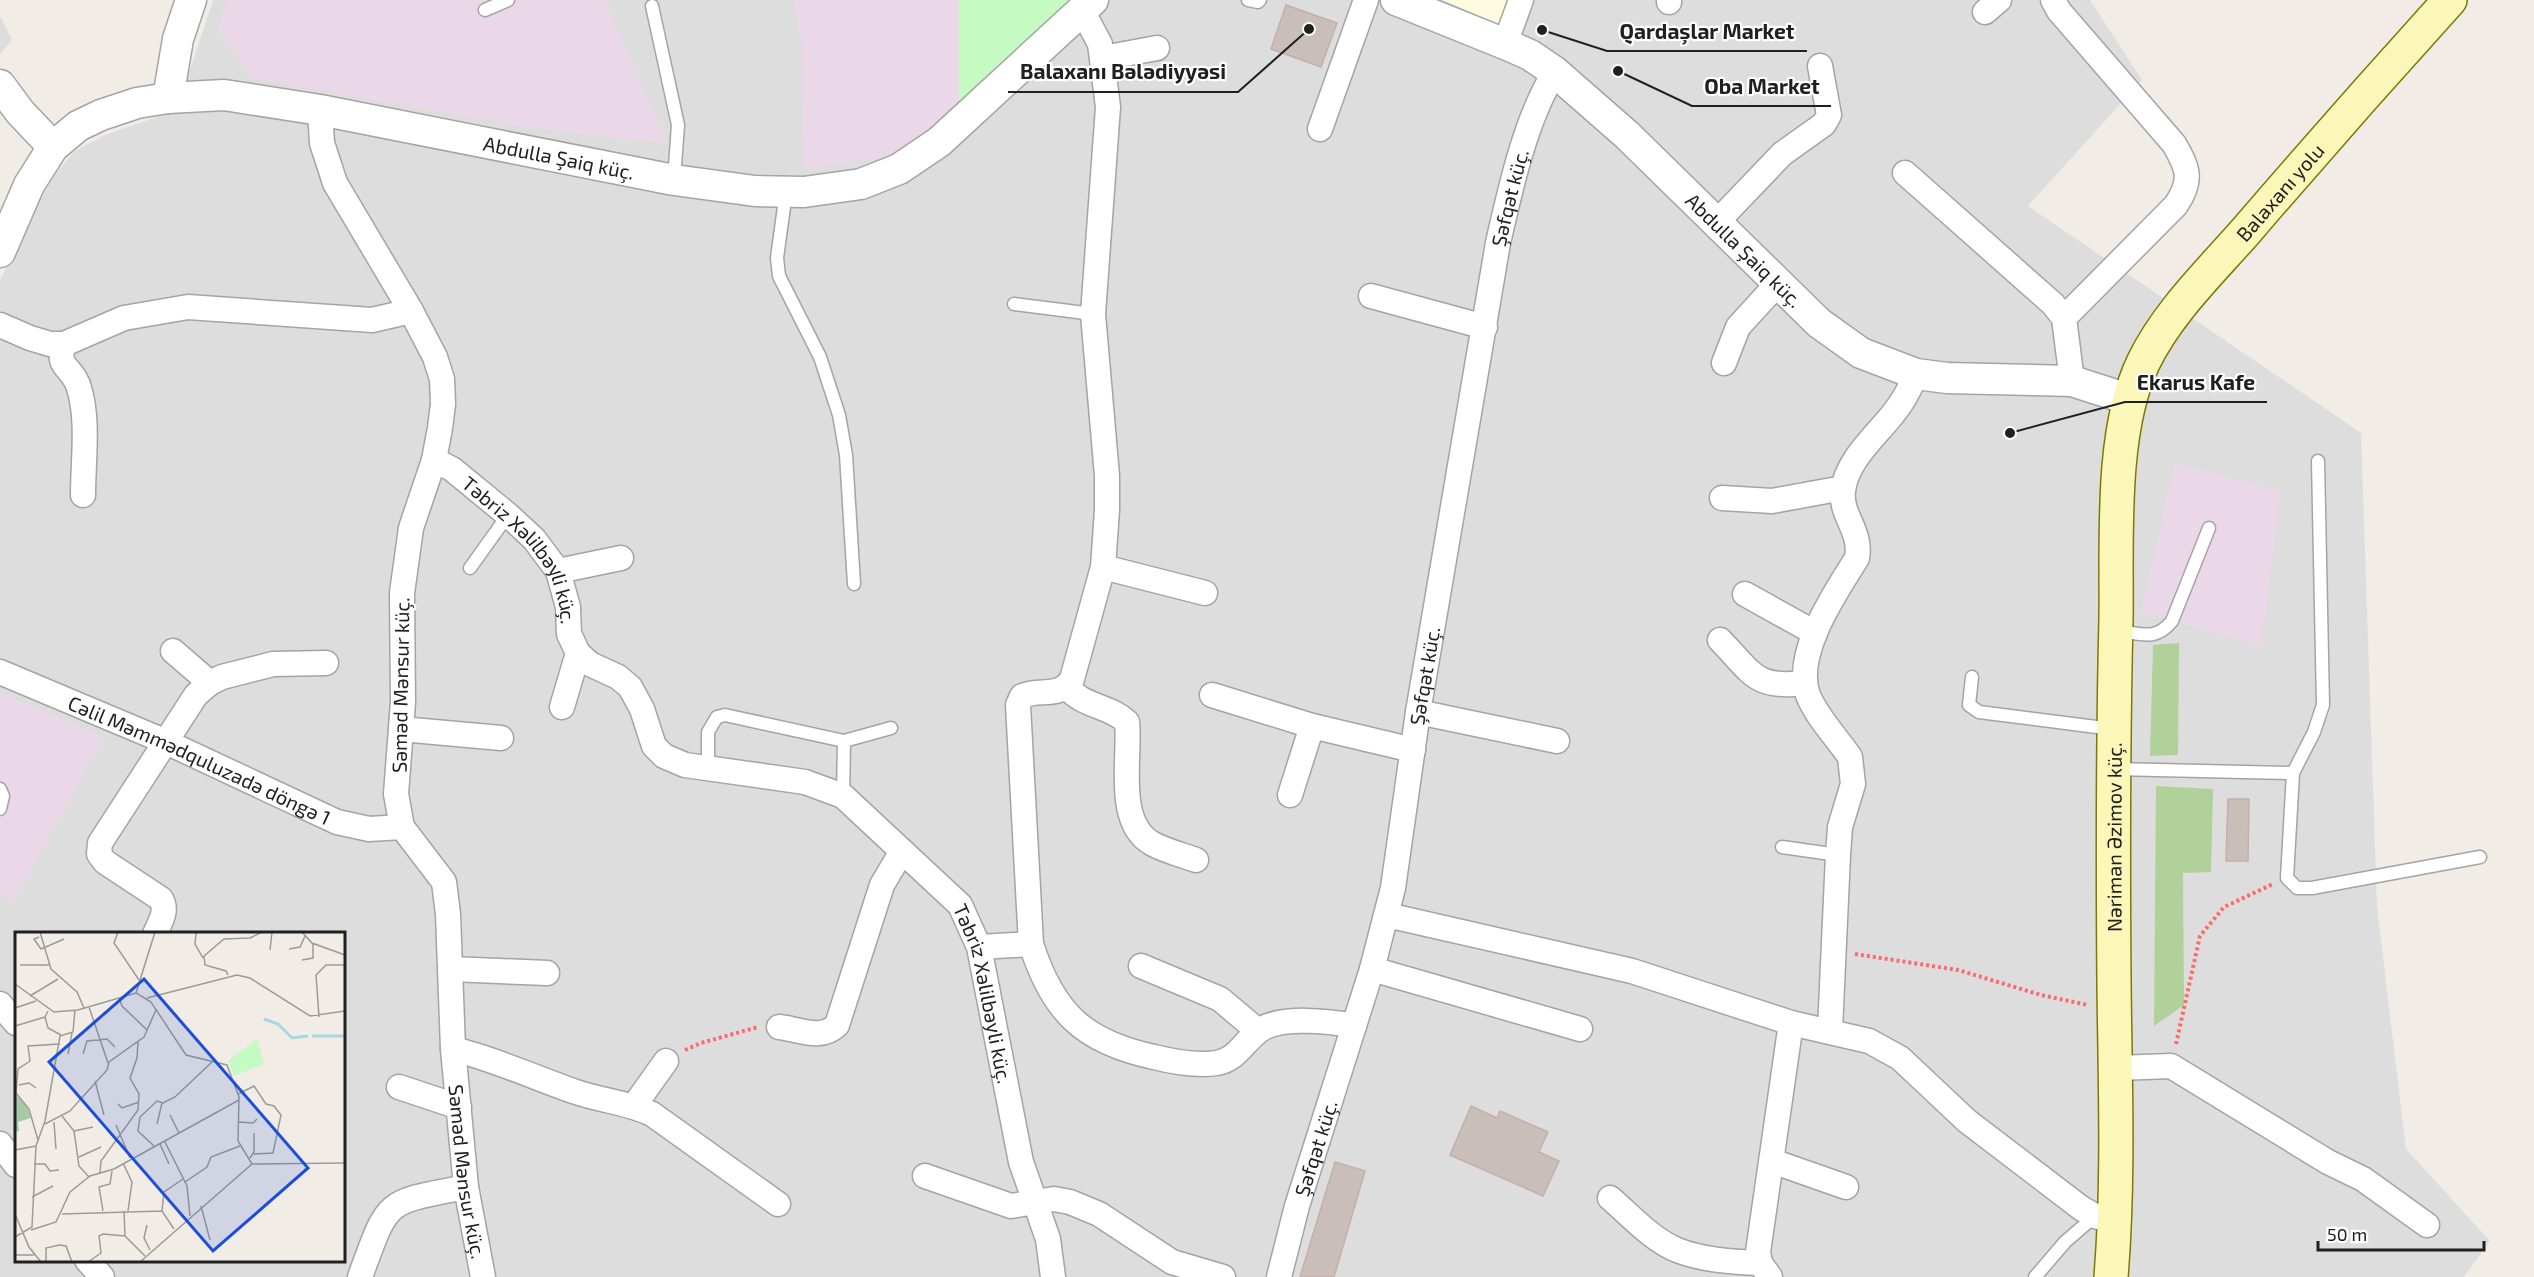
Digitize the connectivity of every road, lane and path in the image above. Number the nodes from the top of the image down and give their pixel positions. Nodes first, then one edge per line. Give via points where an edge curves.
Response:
1 (191, 0) edge
2 (507, 0) edge
3 (1248, 0) edge
4 (1260, 0) edge
5 (1366, 0) edge
6 (1396, 0) edge
7 (1521, 0) edge
8 (2053, 0) edge
9 (2450, 0) edge
10 (1088, 5) edge
11 (652, 6) dead end
12 (485, 9) dead end
13 (1505, 44) junction
14 (1157, 48) dead end
15 (1103, 58) junction
16 (1820, 66) dead end
17 (1555, 72) junction
18 (0, 85) edge
19 (168, 98) junction
20 (320, 110) junction
21 (1320, 129) dead end
22 (53, 147) junction
23 (1905, 173) dead end
24 (674, 180) junction
25 (786, 192) junction
26 (1717, 222) junction
27 (0, 252) edge
28 (1778, 283) junction
29 (1371, 296) dead end
30 (1014, 304) dead end
31 (411, 311) junction
32 (1093, 314) junction
33 (2064, 318) junction
34 (0, 324) edge
35 (1485, 327) junction
36 (64, 344) junction
37 (1724, 363) dead end
38 (1916, 374) junction
39 (2072, 381) junction
40 (2131, 399) junction
41 (434, 460) junction
42 (2318, 461) dead end
43 (1843, 489) junction
44 (83, 495) dead end
45 (1722, 498) dead end
46 (508, 514) junction
47 (2209, 528) dead end
48 (621, 558) dead end
49 (1103, 567) junction
50 (470, 568) dead end
51 (558, 571) junction
52 (854, 584) dead end
53 (1205, 593) dead end
54 (1745, 594) dead end
55 (2115, 630) junction
56 (1815, 633) junction
57 (1720, 640) dead end
58 (173, 651) dead end
59 (578, 654) junction
60 (326, 663) dead end
61 (0, 672) edge
62 (1972, 677) dead end
63 (210, 682) junction
64 (1805, 683) junction
65 (1067, 687) junction
66 (1212, 695) dead end
67 (562, 707) dead end
68 (1418, 712) junction
69 (1312, 726) junction
70 (891, 728) dead end
71 (401, 729) junction
72 (2113, 729) junction
73 (501, 738) dead end
74 (164, 741) junction
75 (844, 741) junction
76 (1557, 741) dead end
77 (1413, 750) junction
78 (708, 767) junction
79 (2112, 769) junction
80 (2293, 773) junction
81 (0, 789) edge
82 (1290, 795) dead end
83 (843, 796) junction
84 (0, 809) edge
85 (402, 826) junction
86 (1782, 847) dead end
87 (902, 851) junction
88 (1838, 855) junction
89 (2480, 857) dead end
90 (1196, 860) dead end
91 (2287, 878) junction
92 (1387, 915) junction
93 (155, 932) edge
94 (1031, 944) junction
95 (979, 947) junction
96 (1835, 950) junction
97 (1141, 966) dead end
98 (451, 969) junction
99 (1372, 969) junction
100 (547, 974) dead end
101 (0, 1004) edge
102 (2115, 1011) junction
103 (15, 1022) edge
104 (1791, 1023) junction
105 (1354, 1026) junction
106 (779, 1027) joint
107 (1580, 1029) dead end
108 (1830, 1030) junction
109 (1258, 1031) junction
110 (453, 1049) junction
111 (666, 1061) joint
112 (2171, 1066) junction
113 (2117, 1068) junction
114 (399, 1087) dead end
115 (634, 1106) junction
116 (459, 1107) junction
117 (0, 1144) edge
118 (1772, 1161) junction
119 (15, 1164) edge
120 (925, 1176) dead end
121 (466, 1187) junction
122 (1846, 1187) dead end
123 (1610, 1198) dead end
124 (1035, 1202) junction
125 (778, 1204) dead end
126 (2105, 1219) junction
127 (2427, 1225) dead end
128 (89, 1262) edge
129 (1765, 1270) edge
130 (102, 1277) edge
131 (360, 1277) edge
132 (483, 1277) edge
133 (1053, 1277) edge
134 (1223, 1277) edge
135 (1279, 1277) edge
136 (2035, 1277) edge
137 (2111, 1277) edge

1 - 19 street via 178,39
2 - 12 lane
3 - 4 lane
5 - 21 street
6 - 13 street, Abdulla Şaiq küç.
7 - 13 street
8 - 33 street via 2174,144 2187,166 2184,193 2176,205
9 - 40 main road, Balaxanı yolu via 2173,316 2141,366
10 - 15 street
10 - 25 street, Abdulla Şaiq küç. via 917,159 861,184
11 - 24 lane via 678,125
13 - 17 street, Abdulla Şaiq küç.
14 - 15 street
15 - 32 street via 1108,107
16 - 26 street via 1829,115 1824,124 1782,154
17 - 26 street, Abdulla Şaiq küç.
17 - 35 street, Şəfqət küç. via 1534,114 1508,201
18 - 22 street
19 - 20 street, Abdulla Şaiq küç. via 224,94
19 - 22 street, Abdulla Şaiq küç. via 136,103 101,115 78,126
20 - 24 street, Abdulla Şaiq küç.
20 - 31 street, Səməd Mənsur küç. via 322,143 335,183
22 - 27 street, Abdulla Şaiq küç. via 29,185
23 - 33 street
24 - 25 street, Abdulla Şaiq küç.
25 - 52 lane via 777,258 779,276 820,357 839,415 846,455
26 - 28 street, Abdulla Şaiq küç.
28 - 37 street via 1738,327
28 - 38 street, Abdulla Şaiq küç. via 1843,342
29 - 35 street
30 - 32 lane
31 - 36 street via 372,320 188,307 124,318
31 - 41 street, Səməd Mənsur küç. via 442,379 443,404
32 - 49 street via 1107,476
33 - 39 street
34 - 36 street via 30,338
35 - 68 street, Şəfqət küç.
36 - 44 street via 62,365 79,386 83,405
38 - 39 street, Abdulla Şaiq küç.
38 - 43 street via 1893,414 1851,466
39 - 40 street, Abdulla Şaiq küç.
40 - 55 main road, Nəriman Əzimov küç. via 2118,493
41 - 46 street, Təbriz Xəlilbəyli küç. via 452,469
41 - 71 street, Səməd Mənsur küç. via 411,528 402,593
42 - 80 lane via 2323,705
43 - 45 street via 1772,501
43 - 56 street via 1842,499 1859,544 1858,551
46 - 50 lane
46 - 51 street, Təbriz Xəlilbəyli küç. via 534,539
47 - 55 lane via 2172,621 2163,632 2155,635
48 - 51 street
49 - 53 street
49 - 65 street
51 - 59 street, Təbriz Xəlilbəyli küç. via 568,607 569,634
54 - 56 street
55 - 72 main road, Nəriman Əzimov küç.
56 - 64 street via 1805,665
57 - 64 street via 1765,683
58 - 63 street
59 - 67 street
59 - 78 street, Təbriz Xəlilbəyli küç. via 630,687 654,746 664,756 673,762
60 - 63 street via 273,664
61 - 74 street, Cəlil Məmmədquluzadə döngə 1
62 - 72 lane via 1969,705 1979,712
63 - 74 street via 195,695
64 - 88 street via 1809,698 1850,757 1853,768
65 - 90 street via 1080,700 1118,714 1127,722 1126,795 1143,835 1151,843
65 - 94 street via 1059,692 1030,692 1022,696 1018,705
66 - 69 street
68 - 76 street
68 - 77 street, Şəfqət küç.
69 - 77 street
69 - 82 street
70 - 75 lane
71 - 73 street
71 - 85 street, Səməd Mənsur küç. via 396,794
72 - 79 main road, Nəriman Əzimov küç.
74 - 85 street, Cəlil Məmmədquluzadə döngə 1 via 337,822 369,830
74 - 93 street via 100,843 99,854 161,899 165,906
75 - 78 lane via 725,715 717,717 708,732
75 - 83 lane
77 - 92 street, Şəfqət küç.
78 - 83 street, Təbriz Xəlilbəyli küç. via 805,782
79 - 80 lane
79 - 102 main road, Nəriman Əzimov küç.
80 - 91 lane
81 - 84 lane
83 - 87 street, Təbriz Xəlilbəyli küç.
85 - 98 street, Səməd Mənsur küç. via 444,882
86 - 88 lane
87 - 95 street, Təbriz Xəlilbəyli küç. via 960,905
87 - 106 street via 882,885 837,1025 830,1033 819,1035
88 - 96 street
89 - 91 lane via 2312,888 2297,888
91 - 112 path via 2224,907 2200,936
92 - 99 street, Şəfqət küç.
92 - 104 street via 1642,974
94 - 95 street
94 - 109 street via 1040,972 1068,1014 1102,1042 1123,1051 1171,1061 1218,1062 1231,1058
95 - 124 street, Təbriz Xəlilbəyli küç. via 1021,1162
96 - 102 path via 1958,970 2041,995
96 - 108 street
97 - 109 street via 1220,999
98 - 100 street
98 - 110 street, Səməd Mənsur küç.
99 - 105 street, Şəfqət küç.
99 - 107 street
101 - 103 street
102 - 113 main road, Nəriman Əzimov küç.
104 - 108 street
104 - 118 street
105 - 109 street via 1328,1021 1270,1025
105 - 135 street, Şəfqət küç. via 1297,1206
106 - 111 path via 762,1026 701,1043
108 - 126 street via 1869,1041 1900,1058 1967,1121
110 - 115 street via 578,1093
110 - 116 street, Səməd Mənsur küç.
111 - 115 street
112 - 113 street
112 - 127 street via 2328,1162 2363,1179
113 - 126 main road, Nəriman Əzimov küç.
114 - 116 street
115 - 125 street via 652,1114
116 - 121 street, Səməd Mənsur küç.
117 - 119 street
118 - 122 street
118 - 129 street via 1758,1252
120 - 124 street via 1011,1206
121 - 131 street via 396,1204 380,1222
121 - 132 street, Səməd Mənsur küç.
123 - 129 street via 1650,1234 1677,1250
124 - 133 street, Təbriz Xəlilbəyli küç. via 1048,1239
124 - 134 street via 1070,1202 1100,1214 1172,1262
126 - 136 lane via 2065,1242
126 - 137 main road, Nəriman Əzimov küç.
128 - 130 street

